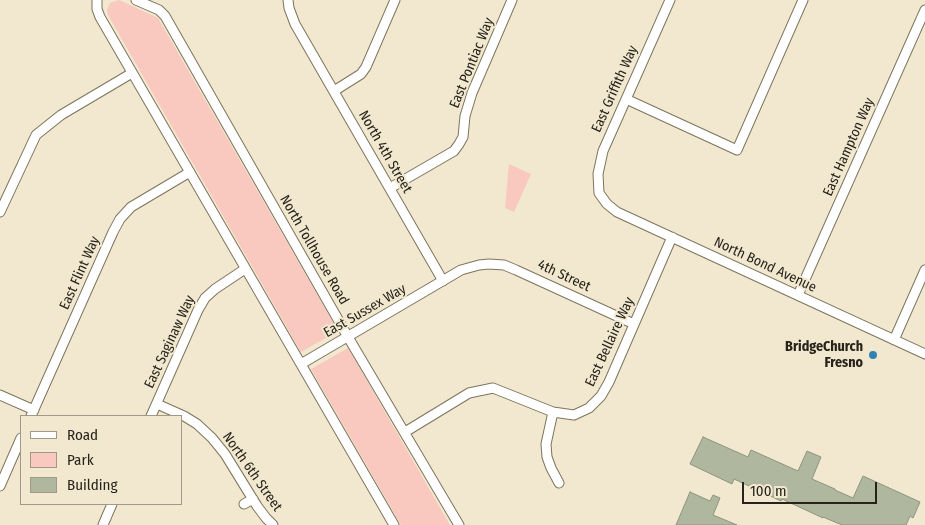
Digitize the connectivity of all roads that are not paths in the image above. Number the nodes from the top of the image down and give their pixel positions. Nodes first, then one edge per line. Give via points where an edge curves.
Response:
1 (97, 0) edge
2 (136, 0) edge
3 (288, 0) edge
4 (395, 0) edge
5 (512, 0) edge
6 (670, 0) edge
7 (803, 0) edge
8 (925, 10) edge
9 (132, 73) junction
10 (334, 91) junction
11 (626, 99) junction
12 (190, 172) junction
13 (390, 188) junction
14 (600, 193) joint
15 (0, 212) edge
16 (672, 237) junction
17 (245, 269) junction
18 (925, 270) edge
19 (444, 281) junction
20 (798, 295) junction
21 (634, 324) junction
22 (348, 337) junction
23 (894, 340) junction
24 (925, 354) edge
25 (301, 364) junction
26 (0, 395) edge
27 (157, 404) junction
28 (554, 412) junction
29 (32, 413) edge
30 (152, 415) edge
31 (182, 415) edge
32 (182, 415) edge
33 (405, 432) junction
34 (20, 440) edge
35 (559, 483) dead end
36 (0, 486) edge
37 (252, 499) junction
38 (244, 504) dead end
39 (112, 505) edge
40 (103, 525) edge
41 (273, 525) edge
42 (393, 525) edge
43 (459, 525) edge

1 - 9 street via 100,17
2 - 22 street, North Tollhouse Road via 165,16
3 - 10 street, North 4th Street via 296,24
4 - 10 street via 366,67
5 - 13 street, East Pontiac Way via 472,93 460,144 454,151
6 - 11 street, East Griffith Way
7 - 11 street via 737,150
8 - 20 street, East Hampton Way
9 - 12 street
9 - 15 street via 61,115 36,135
10 - 13 street, North 4th Street
11 - 14 street, East Griffith Way via 603,151 598,174
12 - 17 street
12 - 29 street, East Flint Way via 131,208 120,219
13 - 19 street, North 4th Street
14 - 16 street, North Bond Avenue via 617,212
16 - 20 street, North Bond Avenue
16 - 21 street, East Bellaire Way
17 - 25 street
17 - 27 street, East Saginaw Way via 214,288 205,298
18 - 23 street
19 - 21 street, 4th Street via 461,270 479,265 504,265
19 - 22 street, East Sussex Way
20 - 23 street, North Bond Avenue
21 - 28 street, East Bellaire Way via 600,396 589,408 574,415
22 - 25 street, East Sussex Way
22 - 33 street, North Tollhouse Road
23 - 24 street, North Bond Avenue
25 - 42 street
26 - 29 street
27 - 30 street, East Saginaw Way
27 - 31 street, North 6th Street
28 - 33 street, East Bellaire Way via 493,388 469,393
28 - 35 street via 546,444 547,457
32 - 37 street, North 6th Street via 212,438
33 - 43 street, North Tollhouse Road
34 - 36 street
37 - 38 street
37 - 41 street, North 6th Street
39 - 40 street

